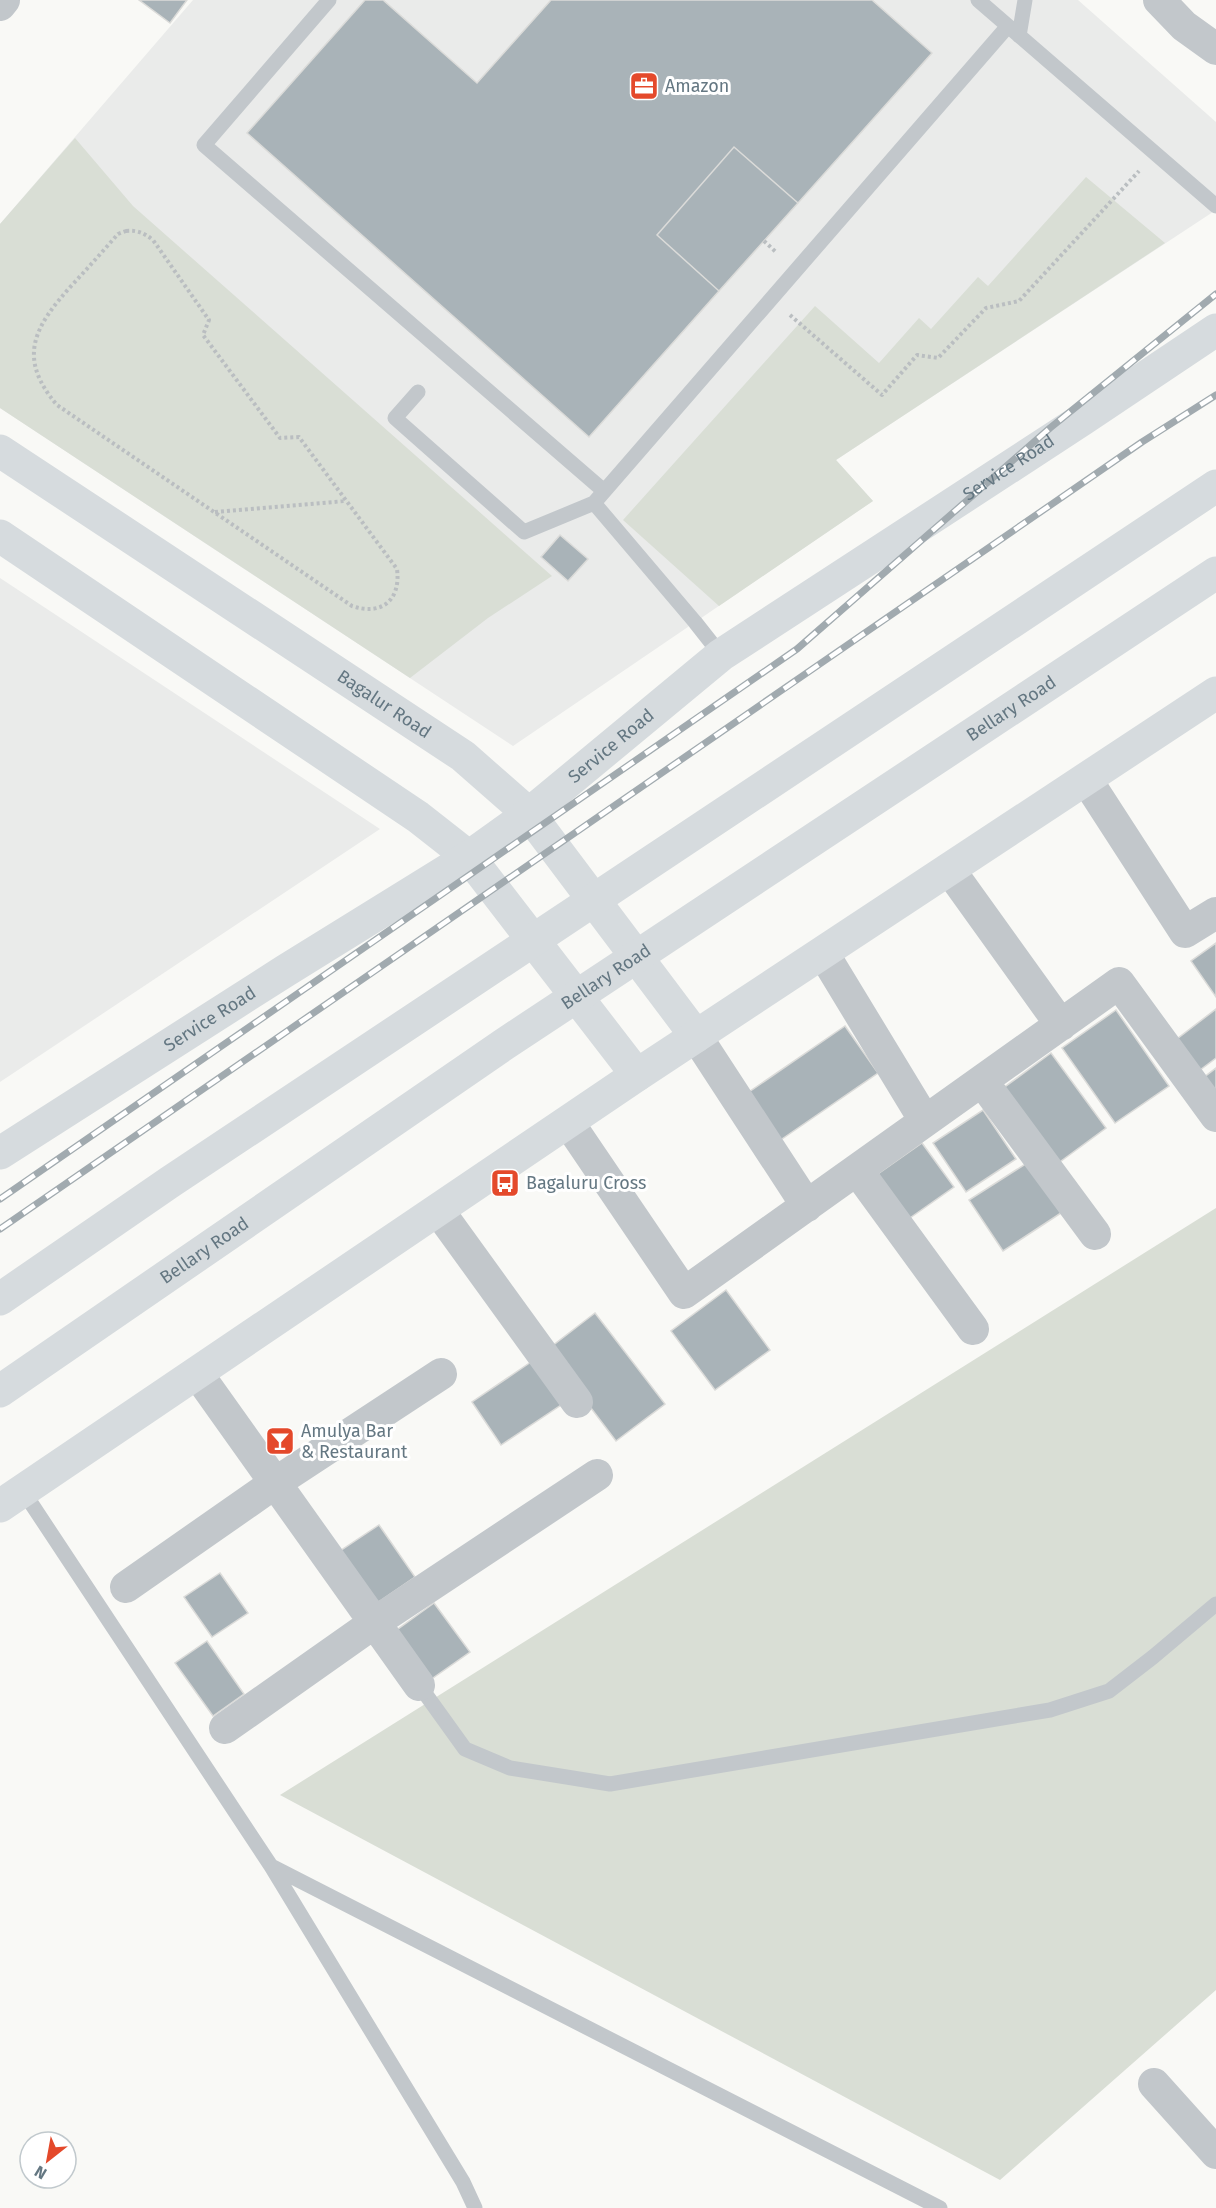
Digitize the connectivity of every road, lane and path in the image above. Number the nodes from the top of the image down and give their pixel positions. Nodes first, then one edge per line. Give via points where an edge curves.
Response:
1 (4, 0) edge
2 (329, 0) edge
3 (978, 0) edge
4 (1025, 0) edge
5 (1159, 0) edge
6 (0, 5) edge
7 (1014, 31) junction
8 (1216, 49) edge
9 (1155, 153) junction
10 (1216, 206) edge
11 (771, 298) junction
12 (1216, 330) edge
13 (418, 392) dead end
14 (0, 451) edge
15 (1216, 486) edge
16 (599, 497) junction
17 (346, 501) junction
18 (215, 512) junction
19 (0, 536) edge
20 (1216, 573) edge
21 (721, 655) junction
22 (1216, 693) edge
23 (1086, 779) junction
24 (529, 814) junction
25 (469, 856) junction
26 (949, 869) junction
27 (1216, 914) edge
28 (823, 953) junction
29 (1061, 1025) junction
30 (696, 1036) junction
31 (637, 1075) junction
32 (982, 1081) junction
33 (1216, 1116) edge
34 (925, 1121) junction
35 (568, 1122) junction
36 (0, 1153) edge
37 (857, 1170) junction
38 (807, 1206) junction
39 (438, 1210) junction
40 (1095, 1234) dead end
41 (0, 1299) edge
42 (973, 1329) dead end
43 (197, 1373) junction
44 (441, 1374) dead end
45 (0, 1391) edge
46 (577, 1402) dead end
47 (597, 1475) dead end
48 (275, 1483) junction
49 (12, 1499) edge
50 (126, 1587) dead end
51 (1216, 1604) edge
52 (374, 1623) junction
53 (419, 1685) joint
54 (225, 1728) dead end
55 (271, 1866) junction
56 (1154, 2084) dead end
57 (1216, 2153) edge
58 (475, 2208) edge
59 (940, 2208) edge

1 - 6 street
2 - 16 lane via 204,145
3 - 7 lane
4 - 7 lane
5 - 8 street via 1184,26
7 - 9 lane
7 - 11 lane
9 - 10 lane
9 - 11 path via 1019,302 986,308 938,358 918,355 882,395
11 - 16 lane
12 - 21 main road, Service Road
13 - 16 lane via 395,418 524,532
14 - 24 main road, Bagalur Road via 463,756
15 - 41 main road
16 - 21 lane
17 - 18 path
17 - 18 path via 397,569 397,590 383,606 373,610 352,606
17 - 18 path via 299,437 280,438 203,335 209,320 153,240 135,231 118,234 41,323 35,350 39,377 57,405
19 - 25 main road
20 - 45 main road, Bellary Road via 503,1045
21 - 24 main road, Service Road
22 - 23 main road
23 - 26 main road
23 - 27 street via 1185,932
24 - 25 main road, Service Road
24 - 30 main road, Bagalur Road
25 - 31 main road
25 - 36 main road, Service Road
26 - 28 main road
26 - 29 street
28 - 30 main road
28 - 34 street
29 - 32 street
29 - 33 street via 1119,983
30 - 31 main road
30 - 38 street
31 - 35 main road
32 - 34 street
32 - 40 street
34 - 37 street
35 - 38 street via 684,1293
35 - 39 main road
37 - 38 street
37 - 42 street
39 - 43 main road
39 - 46 street
43 - 48 street
43 - 49 main road
44 - 48 street
47 - 52 street
48 - 50 street
48 - 52 street
49 - 55 lane
51 - 53 lane via 1110,1690 1050,1710 610,1784 510,1768 465,1749
52 - 53 street
52 - 54 street
55 - 58 lane via 463,2182
55 - 59 lane
56 - 57 street

